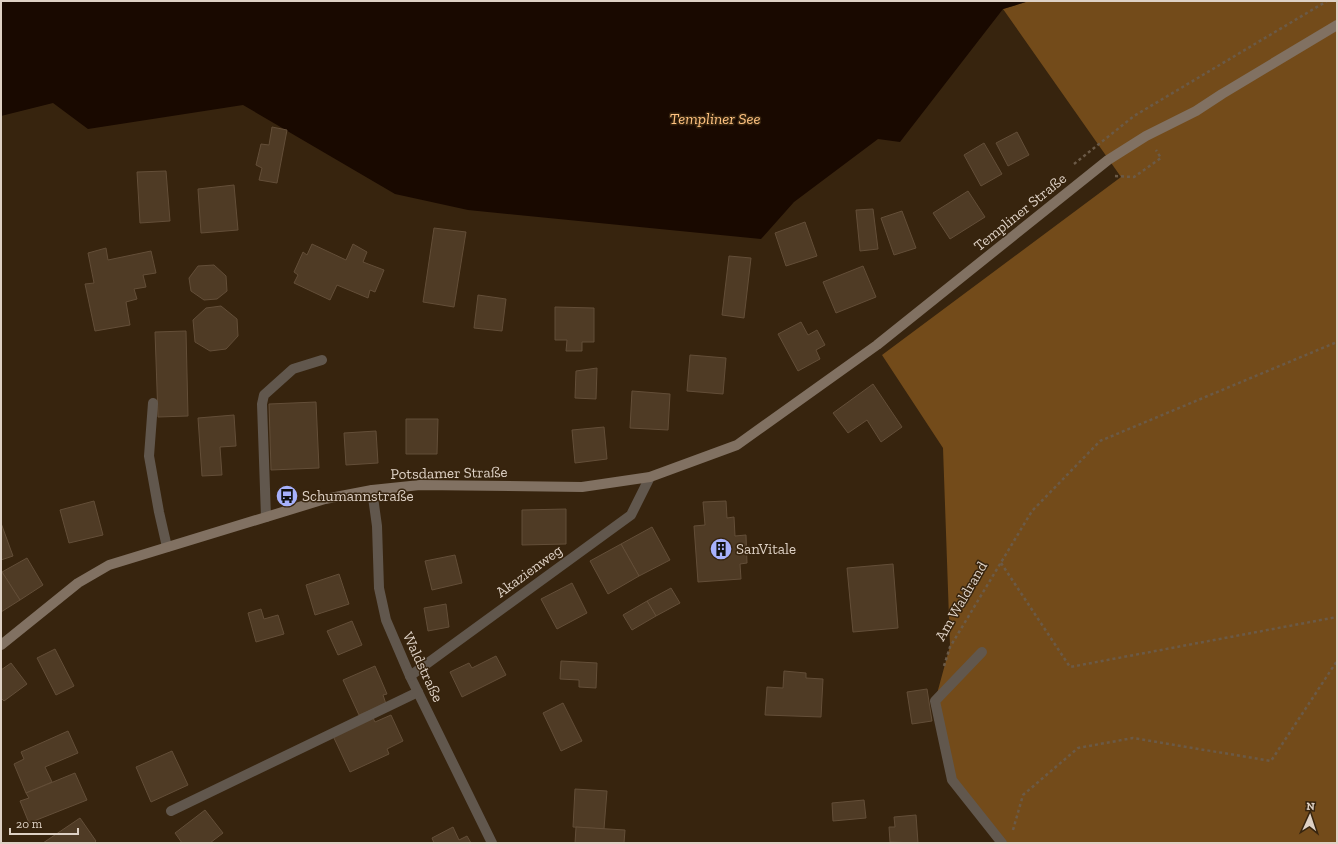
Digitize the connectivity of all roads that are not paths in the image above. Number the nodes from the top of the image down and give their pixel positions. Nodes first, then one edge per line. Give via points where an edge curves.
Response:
1 (1337, 25) edge
2 (322, 360) dead end
3 (153, 403) dead end
4 (737, 445) joint
5 (650, 477) junction
6 (372, 490) junction
7 (266, 517) junction
8 (167, 547) junction
9 (1, 645) edge
10 (982, 652) dead end
11 (410, 676) junction
12 (418, 692) junction
13 (171, 811) dead end
14 (492, 843) edge
15 (1002, 843) edge

1 - 4 street, Templiner Straße via 1196,111 1146,136 1108,160 877,345
2 - 7 street via 293,369 264,395 262,404
3 - 8 street via 149,456
4 - 5 street, Potsdamer Straße
5 - 6 street, Potsdamer Straße via 582,487 420,485
5 - 11 street, Akazienweg via 631,515
6 - 7 street, Potsdamer Straße via 325,499
6 - 11 street, Waldstraße via 378,526 379,588 386,620
7 - 8 street, Potsdamer Straße
8 - 9 street, Potsdamer Straße via 109,565 78,583
10 - 15 street via 935,701 952,780
11 - 12 street, Waldstraße
12 - 13 street
12 - 14 street, Waldstraße

